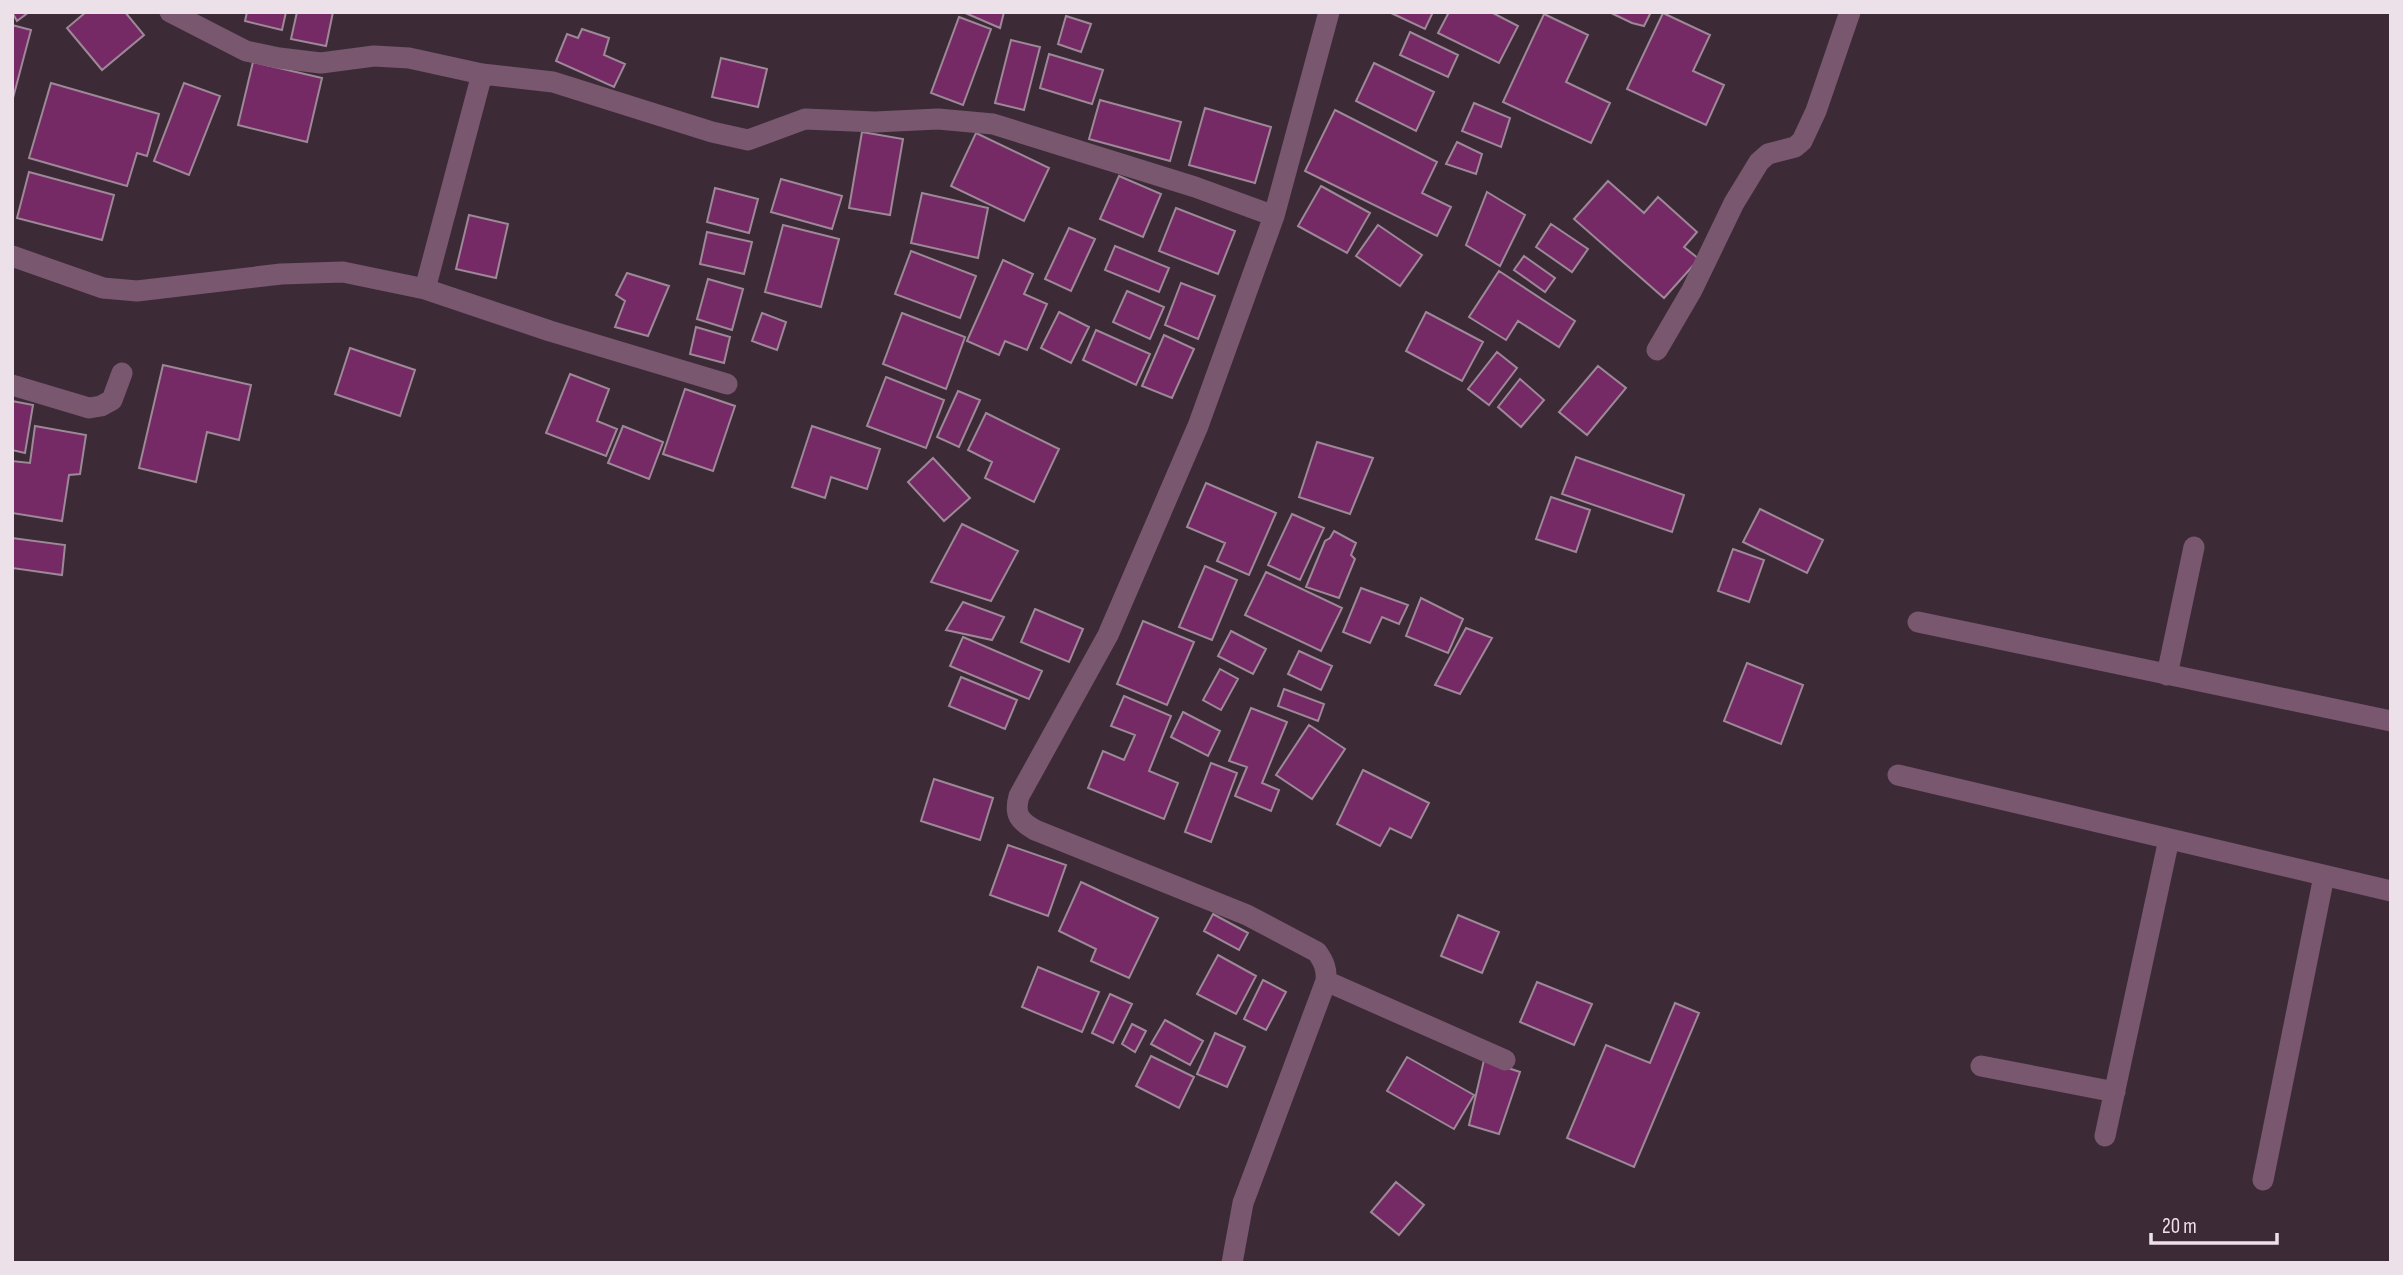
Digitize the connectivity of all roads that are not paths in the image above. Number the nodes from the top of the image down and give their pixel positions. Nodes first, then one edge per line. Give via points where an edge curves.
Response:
1 (170, 12) edge
2 (1329, 12) edge
3 (1850, 12) edge
4 (482, 74) junction
5 (1274, 216) junction
6 (12, 256) edge
7 (425, 289) junction
8 (1657, 350) dead end
9 (122, 373) dead end
10 (727, 384) dead end
11 (12, 385) edge
12 (2194, 547) dead end
13 (1918, 622) dead end
14 (2167, 675) junction
15 (2391, 722) edge
16 (1898, 775) dead end
17 (2169, 839) junction
18 (2325, 876) junction
19 (2391, 891) edge
20 (1326, 981) junction
21 (1506, 1060) dead end
22 (1981, 1066) dead end
23 (2115, 1092) junction
24 (2105, 1136) dead end
25 (2263, 1181) dead end
26 (1233, 1263) edge

1 - 4 street via 246,51 279,58 321,63 374,56 410,58
2 - 5 street
3 - 8 street via 1802,141 1759,162
4 - 5 street via 552,82 748,140 805,119 938,119 993,124
4 - 7 street
5 - 20 street via 1198,426 1108,635 1016,807 1018,817 1035,830 1247,915 1317,952 1327,970
6 - 7 street via 103,289 137,291 343,272
7 - 10 street
9 - 11 street via 112,400 89,408
12 - 14 street
13 - 14 street
14 - 15 street
16 - 17 street
17 - 18 street
17 - 23 street
18 - 19 street
18 - 25 street
20 - 21 street
20 - 26 street via 1243,1203
22 - 23 street
23 - 24 street

